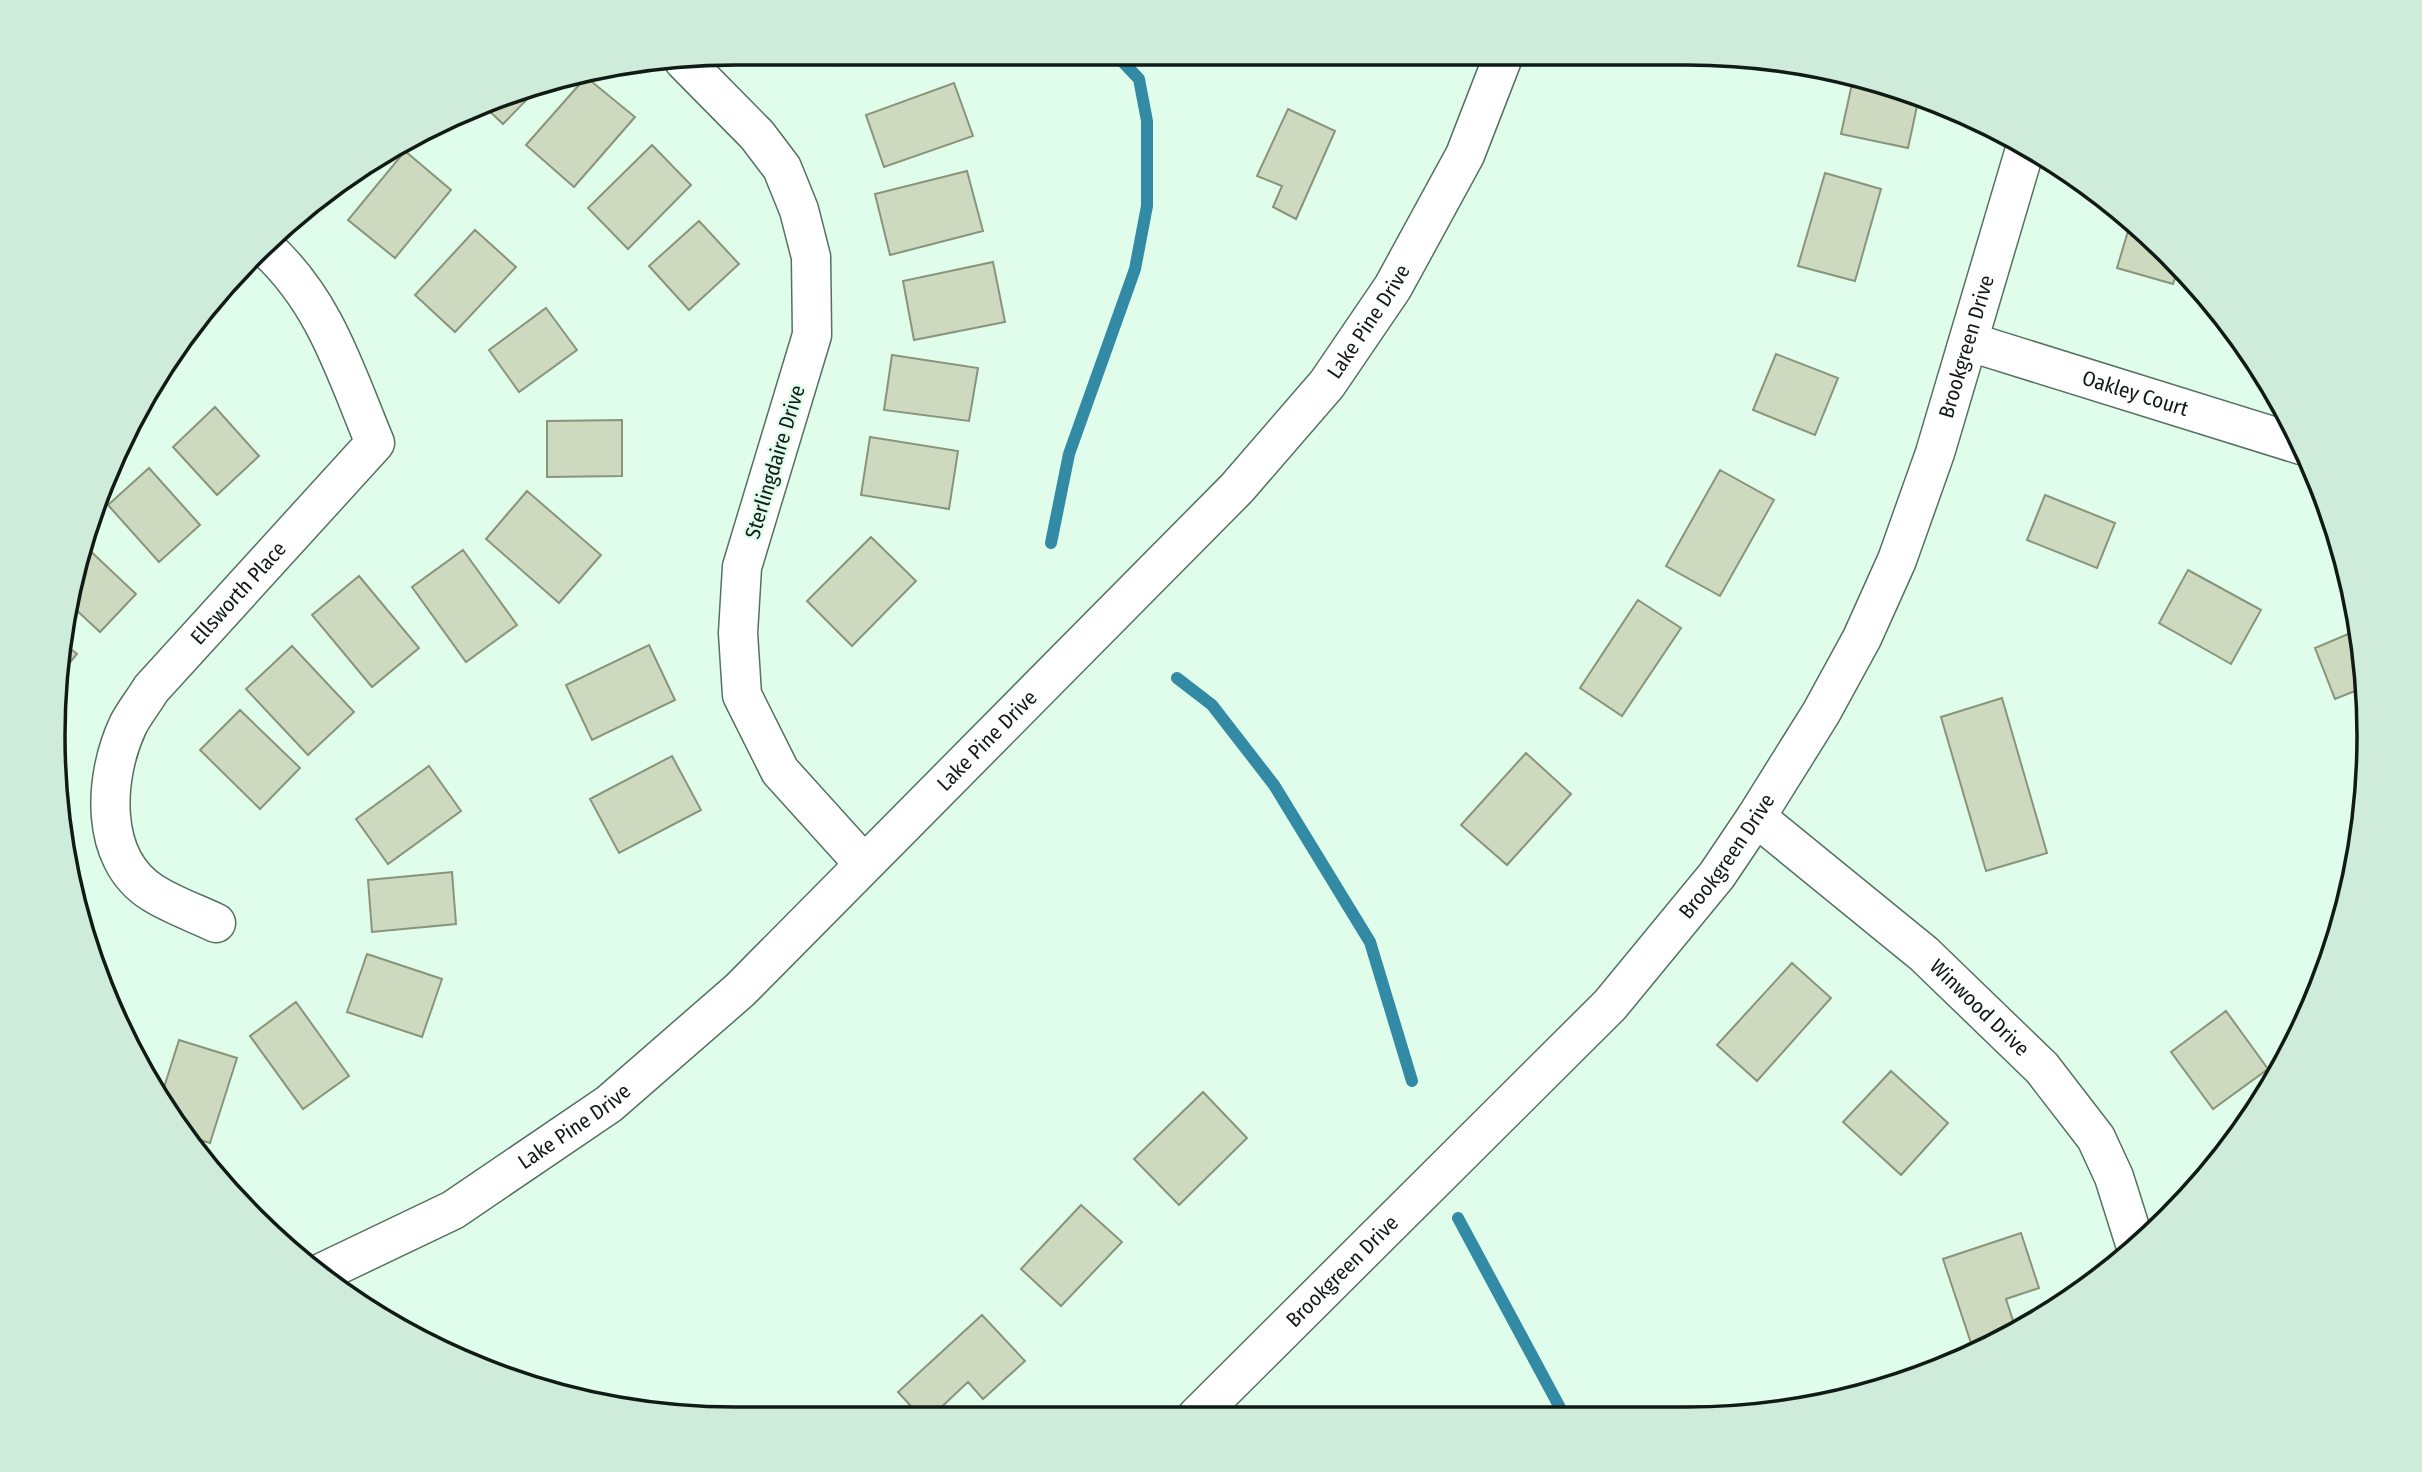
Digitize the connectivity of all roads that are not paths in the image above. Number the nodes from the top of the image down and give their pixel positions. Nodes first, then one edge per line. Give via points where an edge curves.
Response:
1 (1500, 65) edge
2 (689, 66) edge
3 (2023, 156) edge
4 (270, 252) edge
5 (1970, 342) junction
6 (2289, 441) edge
7 (1756, 817) junction
8 (864, 864) junction
9 (216, 923) dead end
10 (2133, 1237) edge
11 (328, 1270) edge
12 (1206, 1407) edge

1 - 8 street, Lake Pine Drive via 1465,155 1393,287 1327,384 1237,488
2 - 8 street, Sterlingdaire Drive via 757,135 782,168 811,257 813,335 742,567 738,633 742,695 780,771
3 - 5 street, Brookgreen Drive
4 - 9 street, Ellsworth Place via 302,285 333,338 375,443 151,689 128,724 114,762 113,839 133,876 152,892
5 - 6 street, Oakley Court
5 - 7 street, Brookgreen Drive via 1897,560 1821,713
7 - 10 street, Winwood Drive via 1924,954 2042,1068 2096,1138
7 - 12 street, Brookgreen Drive via 1717,875 1610,1004
8 - 11 street, Lake Pine Drive via 740,990 609,1104 453,1210

